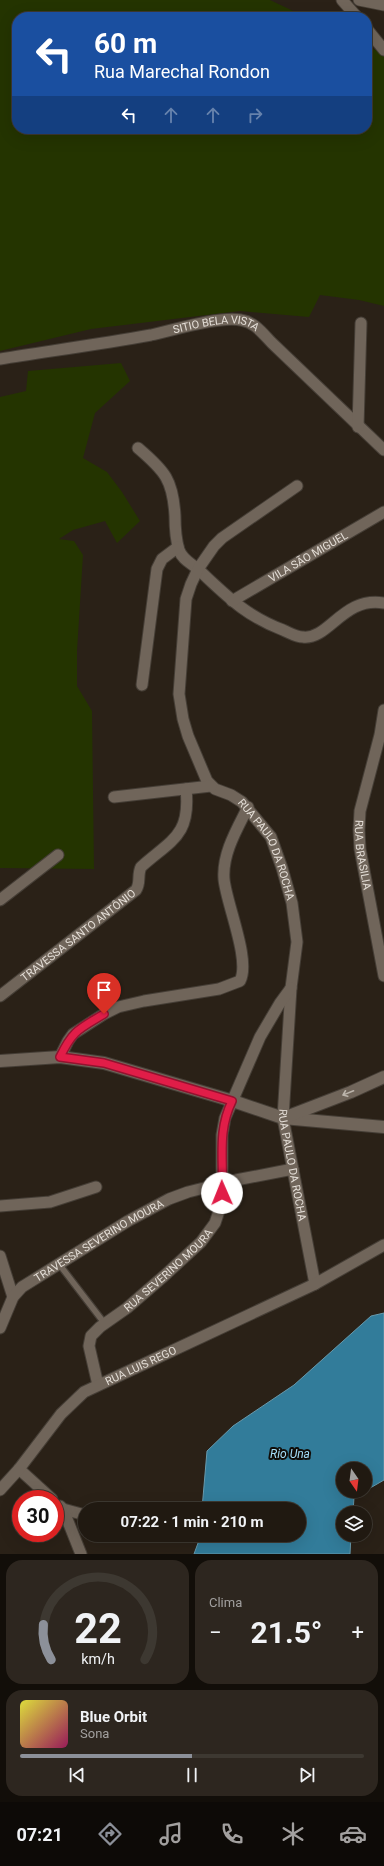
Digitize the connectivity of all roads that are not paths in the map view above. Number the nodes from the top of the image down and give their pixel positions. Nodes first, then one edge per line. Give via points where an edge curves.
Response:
1 (342, 0) edge
2 (359, 0) edge
3 (384, 5) edge
4 (353, 12) edge
5 (372, 35) edge
6 (384, 50) edge
7 (361, 323) dead end
8 (0, 359) edge
9 (358, 427) junction
10 (138, 448) dead end
11 (384, 450) edge
12 (297, 486) dead end
13 (384, 512) edge
14 (178, 547) junction
15 (198, 569) junction
16 (232, 601) junction
17 (384, 603) edge
18 (142, 685) dead end
19 (384, 710) edge
20 (211, 786) junction
21 (186, 789) junction
22 (114, 797) dead end
23 (248, 808) junction
24 (58, 855) dead end
25 (0, 900) edge
26 (384, 976) edge
27 (291, 988) junction
28 (0, 996) edge
29 (60, 1057) junction
30 (0, 1061) edge
31 (384, 1077) edge
32 (232, 1101) junction
33 (283, 1118) junction
34 (384, 1127) edge
35 (293, 1169) junction
36 (223, 1184) junction
37 (96, 1187) dead end
38 (0, 1206) edge
39 (384, 1246) edge
40 (0, 1256) edge
41 (59, 1264) junction
42 (315, 1284) junction
43 (13, 1296) junction
44 (104, 1324) junction
45 (0, 1328) edge
46 (98, 1385) junction
47 (19, 1469) junction
48 (0, 1490) edge
49 (42, 1490) edge
50 (64, 1507) edge
51 (78, 1512) edge
52 (64, 1516) edge
53 (81, 1554) edge

1 - 4 street
2 - 3 street
5 - 6 street
7 - 9 street
8 - 9 street, SITIO BELA VISTA via 126,340 202,323 241,320 249,322 261,331
9 - 11 street, SITIO BELA VISTA
10 - 14 street via 160,467 172,491
12 - 15 street via 222,538
13 - 16 street, VILA SÃO MIGUEL
14 - 15 street via 186,561
14 - 18 street via 162,559 158,569
15 - 16 street
15 - 20 street via 186,599 179,694 188,736
16 - 17 street via 257,619 305,638 324,630 349,609 373,602
19 - 26 street, RUA BRASILIA via 360,811 359,830 360,849
20 - 21 street
20 - 23 street, RUA PAULO DA ROCHA via 237,798
21 - 22 street
21 - 28 street, TRAVESSA SANTO ANTÔNIO via 186,820 171,843 141,867 136,890
23 - 27 street, RUA PAULO DA ROCHA via 271,837 292,903 297,942
23 - 29 street via 224,864 225,886 237,930 242,962 240,981 219,989 118,1007 74,1034
24 - 25 street
27 - 32 street, RUA SEVERINO MOURA via 260,1036
27 - 33 street, RUA PAULO DA ROCHA
29 - 30 street
29 - 32 street via 104,1063
31 -> 33 street
32 - 33 street
32 - 36 street, RUA SEVERINO MOURA via 222,1135
33 - 34 street
33 - 35 street, RUA PAULO DA ROCHA
35 - 36 street, TRAVESSA SEVERINO MOURA
35 - 42 street, RUA PAULO DA ROCHA
36 - 41 street, TRAVESSA SEVERINO MOURA via 169,1199
36 - 44 street, RUA SEVERINO MOURA via 219,1213 209,1233 164,1276
37 - 38 street via 50,1202
39 - 42 street, RUA LUIS REGO
40 - 43 street
41 - 43 street, TRAVESSA SEVERINO MOURA
41 - 44 lane
42 - 46 street, RUA LUIS REGO
43 - 45 street, TRAVESSA SEVERINO MOURA
44 - 46 street, RUA SEVERINO MOURA via 90,1339
46 - 47 street, RUA LUIS REGO via 84,1392 61,1414
47 - 48 street, RUA LUIS REGO
47 - 49 street
50 - 51 street
52 - 53 street

